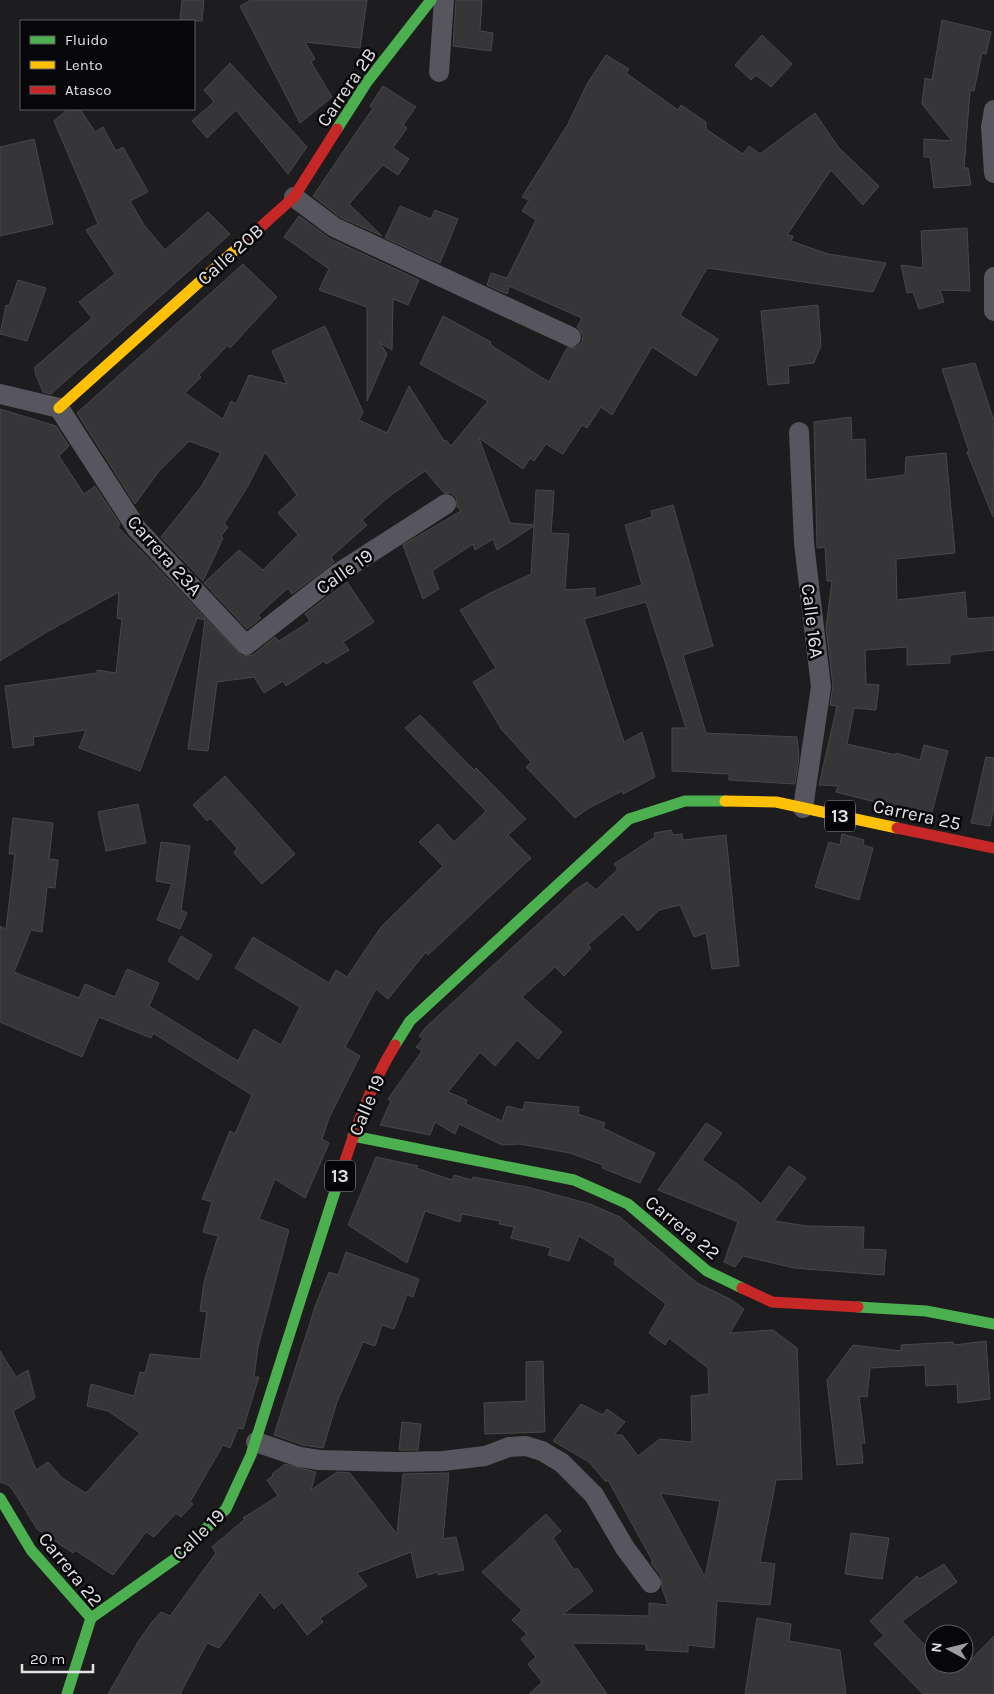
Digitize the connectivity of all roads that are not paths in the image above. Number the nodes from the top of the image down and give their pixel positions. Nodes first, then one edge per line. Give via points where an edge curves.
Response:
1 (431, 0) edge
2 (444, 0) edge
3 (439, 72) dead end
4 (994, 110) edge
5 (994, 173) edge
6 (294, 197) junction
7 (994, 277) edge
8 (994, 311) edge
9 (571, 337) dead end
10 (0, 394) edge
11 (59, 408) junction
12 (799, 432) dead end
13 (446, 504) dead end
14 (246, 645) joint
15 (685, 801) joint
16 (803, 808) junction
17 (994, 848) edge
18 (352, 1136) junction
19 (994, 1324) edge
20 (256, 1442) junction
21 (0, 1498) edge
22 (651, 1583) dead end
23 (91, 1618) junction
24 (68, 1694) edge

1 - 6 main road, Carrera 2B via 367,82
2 - 3 street
4 - 5 street via 991,127
6 - 9 street via 334,227
6 - 11 main road, Calle 20B
7 - 8 street
10 - 11 street
11 - 14 street, Carrera 23A via 137,529
12 - 16 street, Calle 16A via 804,543 821,687
13 - 14 street, Calle 19 via 337,574
15 - 16 main road, Carrera 25 / 13 via 776,802
15 - 18 main road, Calle 19 / 13 via 629,819 410,1021 384,1064
16 - 17 main road, Carrera 25 / 13
18 - 19 main road, Carrera 22 via 574,1180 628,1204 707,1271 772,1302 926,1311
18 - 20 main road, Calle 19 / 13
20 - 22 street via 319,1460 425,1461 485,1456 509,1447 526,1446 542,1451 562,1463 594,1495 625,1548
20 - 23 main road, Calle 19 / 13 via 226,1509 176,1558
21 - 23 main road, Carrera 22 via 31,1550
23 - 24 main road, Carrera 22

